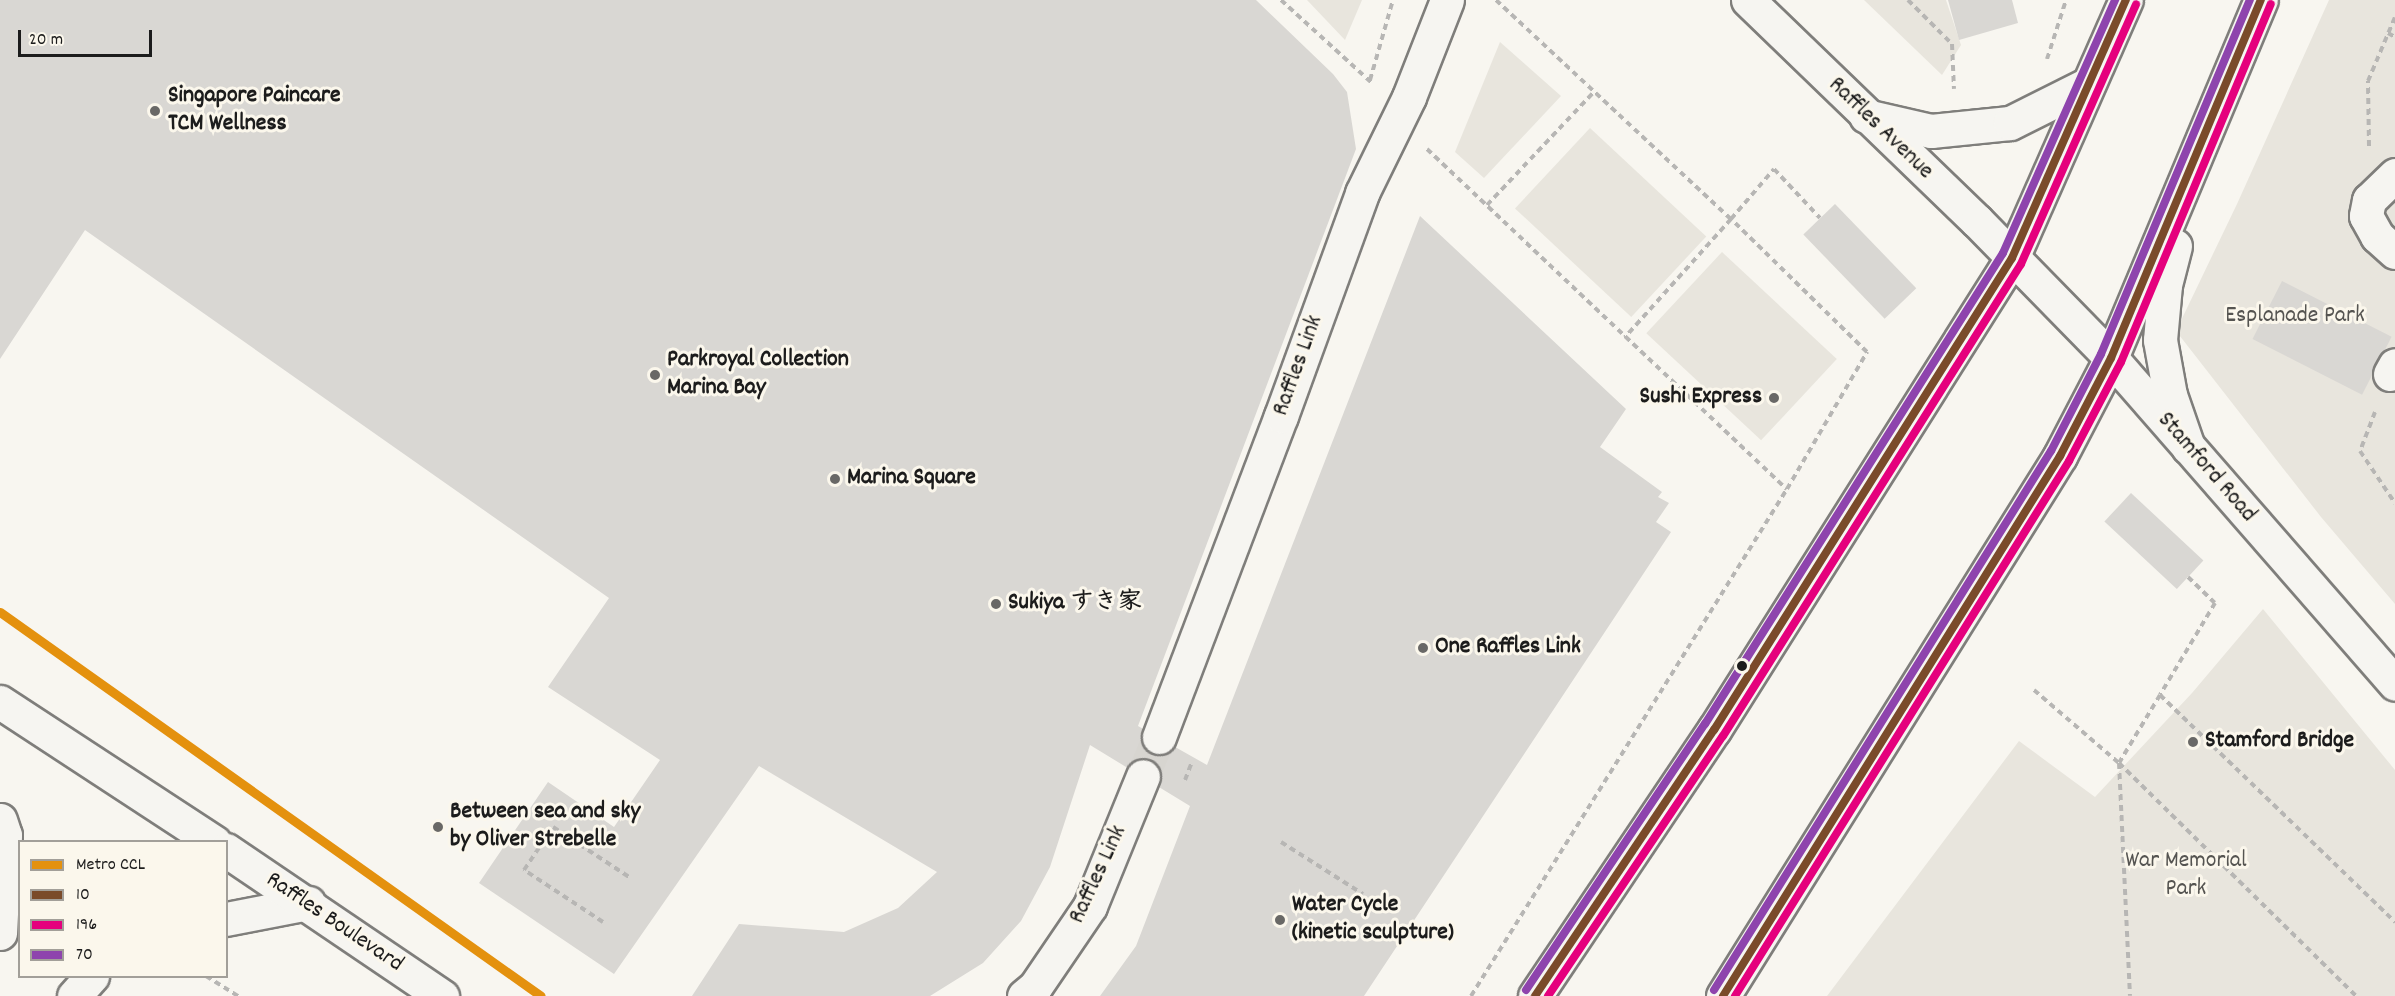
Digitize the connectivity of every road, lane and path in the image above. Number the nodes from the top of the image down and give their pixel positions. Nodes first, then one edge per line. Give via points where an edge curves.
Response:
1 (1393, 0) edge
2 (1447, 0) edge
3 (1496, 0) edge
4 (1748, 0) edge
5 (1908, 0) edge
6 (2126, 0) edge
7 (2261, 0) edge
8 (2395, 17) edge
9 (2388, 33) junction
10 (2395, 37) edge
11 (1369, 83) dead end
12 (2088, 84) junction
13 (1594, 92) junction
14 (1955, 101) dead end
15 (1866, 116) junction
16 (2203, 140) junction
17 (1422, 144) dead end
18 (2395, 175) edge
19 (2369, 200) junction
20 (1487, 205) junction
21 (1820, 218) dead end
22 (1731, 219) junction
23 (2395, 252) edge
24 (2012, 258) junction
25 (1625, 337) junction
26 (2111, 358) junction
27 (2392, 370) edge
28 (2188, 447) junction
29 (1787, 489) junction
30 (2395, 503) edge
31 (2188, 578) dead end
32 (2395, 683) edge
33 (2034, 690) dead end
34 (2160, 695) junction
35 (0, 702) edge
36 (1159, 737) tunnel mouth
37 (2119, 763) junction
38 (1143, 776) tunnel mouth
39 (0, 820) edge
40 (211, 840) edge
41 (1281, 842) dead end
42 (228, 851) edge
43 (629, 877) dead end
44 (1363, 894) dead end
45 (308, 903) junction
46 (228, 920) edge
47 (603, 922) dead end
48 (2395, 922) edge
49 (0, 933) edge
50 (90, 978) edge
51 (209, 978) edge
52 (74, 996) edge
53 (238, 996) edge
54 (442, 996) edge
55 (1024, 996) edge
56 (1471, 996) edge
57 (1535, 996) edge
58 (1723, 996) edge
59 (2130, 996) edge
60 (2355, 996) edge

1 - 11 path
2 - 36 main road, Raffles Link via 1409,97 1362,193
3 - 13 path
4 - 15 main road, Raffles Avenue
5 - 14 path via 1952,44
6 - 12 main road
7 - 16 main road
8 - 9 path
9 - 10 path
9 - 19 path via 2368,81
12 - 15 main road via 2010,123 1931,131
12 - 24 main road
13 - 20 path
13 - 22 path
15 - 24 main road, Raffles Avenue
16 - 26 main road
16 - 28 main road via 2165,285 2160,340 2170,395
17 - 20 path
18 - 19 main road
19 - 23 main road via 2366,216 2377,236
20 - 25 path
21 - 22 path via 1774,169
22 - 25 path
22 - 29 path via 1868,352
24 - 26 main road, Stamford Road
24 - 57 main road via 1714,730
25 - 29 path
26 - 28 main road, Stamford Road
26 - 58 main road via 2060,456
27 - 30 path via 2360,451
28 - 32 main road, Stamford Road
29 - 56 path
31 - 34 path via 2215,603
33 - 37 path
34 - 37 path
34 - 48 path
35 - 40 main road
37 - 59 path
37 - 60 path
38 - 55 main road, Raffles Link via 1090,906 1035,987
39 - 49 main road via 5,835
41 - 44 path
42 - 45 main road, Raffles Boulevard
43 - 47 path via 553,827 524,870
45 - 46 main road
45 - 54 main road, Raffles Boulevard
50 - 52 main road
51 - 53 path

